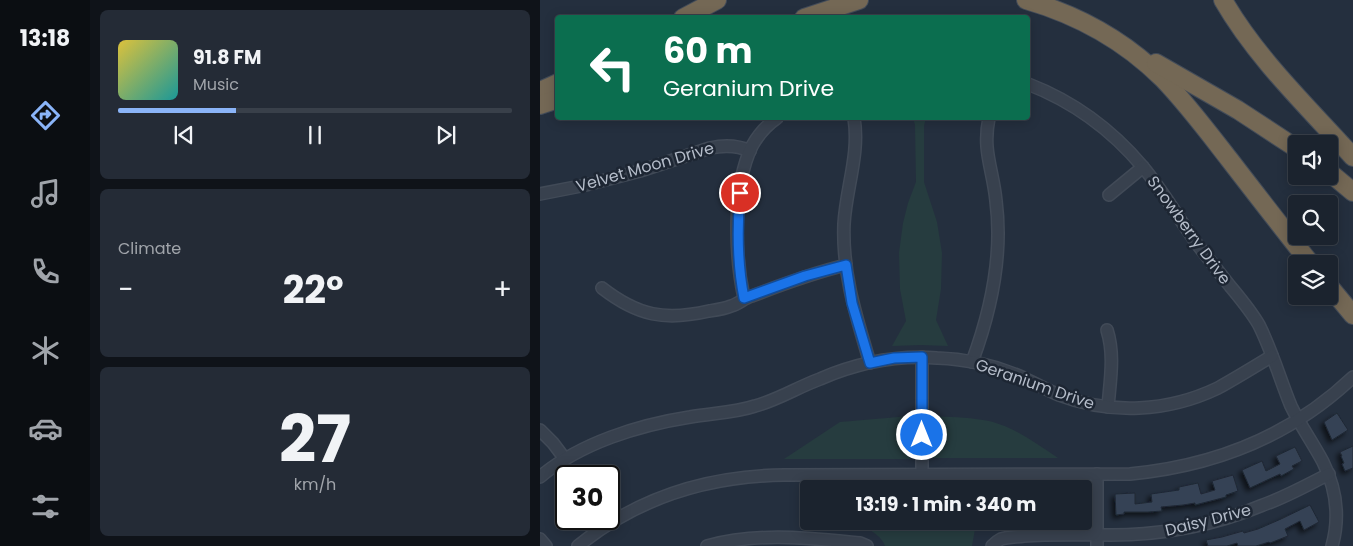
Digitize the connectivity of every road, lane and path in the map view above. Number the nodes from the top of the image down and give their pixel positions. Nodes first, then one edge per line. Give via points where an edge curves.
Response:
1 (717, 0) edge
2 (859, 0) edge
3 (1026, 0) edge
4 (1223, 0) edge
5 (690, 15) edge
6 (813, 15) edge
7 (1110, 37) junction
8 (555, 84) edge
9 (1030, 85) edge
10 (540, 91) edge
11 (555, 100) edge
12 (540, 105) edge
13 (775, 120) edge
14 (854, 120) edge
15 (989, 120) edge
16 (1288, 143) edge
17 (750, 151) junction
18 (1353, 157) edge
19 (1143, 167) junction
20 (1338, 180) edge
21 (1353, 192) edge
22 (540, 194) edge
23 (1109, 195) dead end
24 (1304, 255) edge
25 (846, 265) junction
26 (602, 288) dead end
27 (1338, 297) edge
28 (744, 298) junction
29 (1353, 315) edge
30 (1107, 330) dead end
31 (1272, 356) junction
32 (922, 357) junction
33 (972, 362) junction
34 (870, 363) junction
35 (1353, 377) edge
36 (1108, 407) junction
37 (1298, 420) junction
38 (540, 430) edge
39 (565, 459) junction
40 (1097, 474) junction
41 (1329, 474) junction
42 (922, 475) junction
43 (540, 477) edge
44 (540, 539) edge
45 (1097, 540) edge
46 (546, 546) edge
47 (578, 546) edge
48 (707, 546) edge
49 (867, 546) edge
50 (992, 546) edge
51 (1332, 546) edge

1 - 5 highway
2 - 6 highway
3 - 7 highway via 1062,12
4 - 18 highway via 1260,54
7 - 16 highway via 1238,110
7 - 24 highway via 1147,65 1177,94
8 - 10 highway
9 - 19 street, Snowberry Drive via 1096,121
11 - 12 highway
13 - 17 street via 760,134
14 - 25 street via 856,150 844,224
15 - 33 street via 986,150 996,200 997,254 990,305
17 - 22 street, Velvet Moon Drive via 718,146 640,172
17 - 28 street via 742,178 737,228
19 - 23 street
19 - 31 street, Snowberry Drive via 1248,308
20 - 21 highway
25 - 28 street
25 - 34 street via 852,303
26 - 28 street via 633,308 664,316 696,314 733,306
27 - 29 highway
30 - 36 street via 1112,360
31 - 36 street, Geranium Drive via 1218,388 1193,398 1150,408
31 - 37 street, Snowberry Drive
32 - 33 street, Geranium Drive
32 - 34 street, Geranium Drive
32 - 42 street
33 - 36 street, Geranium Drive via 1012,373 1070,399
34 - 39 street, Geranium Drive via 836,372 755,406 656,424 602,441
35 - 37 street
37 - 40 street via 1252,444 1206,461 1149,472
37 - 41 street, Snowberry Drive
38 - 39 street
39 - 43 street, Geranium Drive
40 - 42 street
40 - 45 street
41 - 45 street, Daisy Drive via 1276,500 1223,519 1161,532
41 - 51 street, Snowberry Drive via 1336,508
42 - 47 street via 770,475 702,484 641,506
44 - 46 street
45 - 50 street, Daisy Drive via 1058,534 1001,539
48 - 49 street via 775,536

